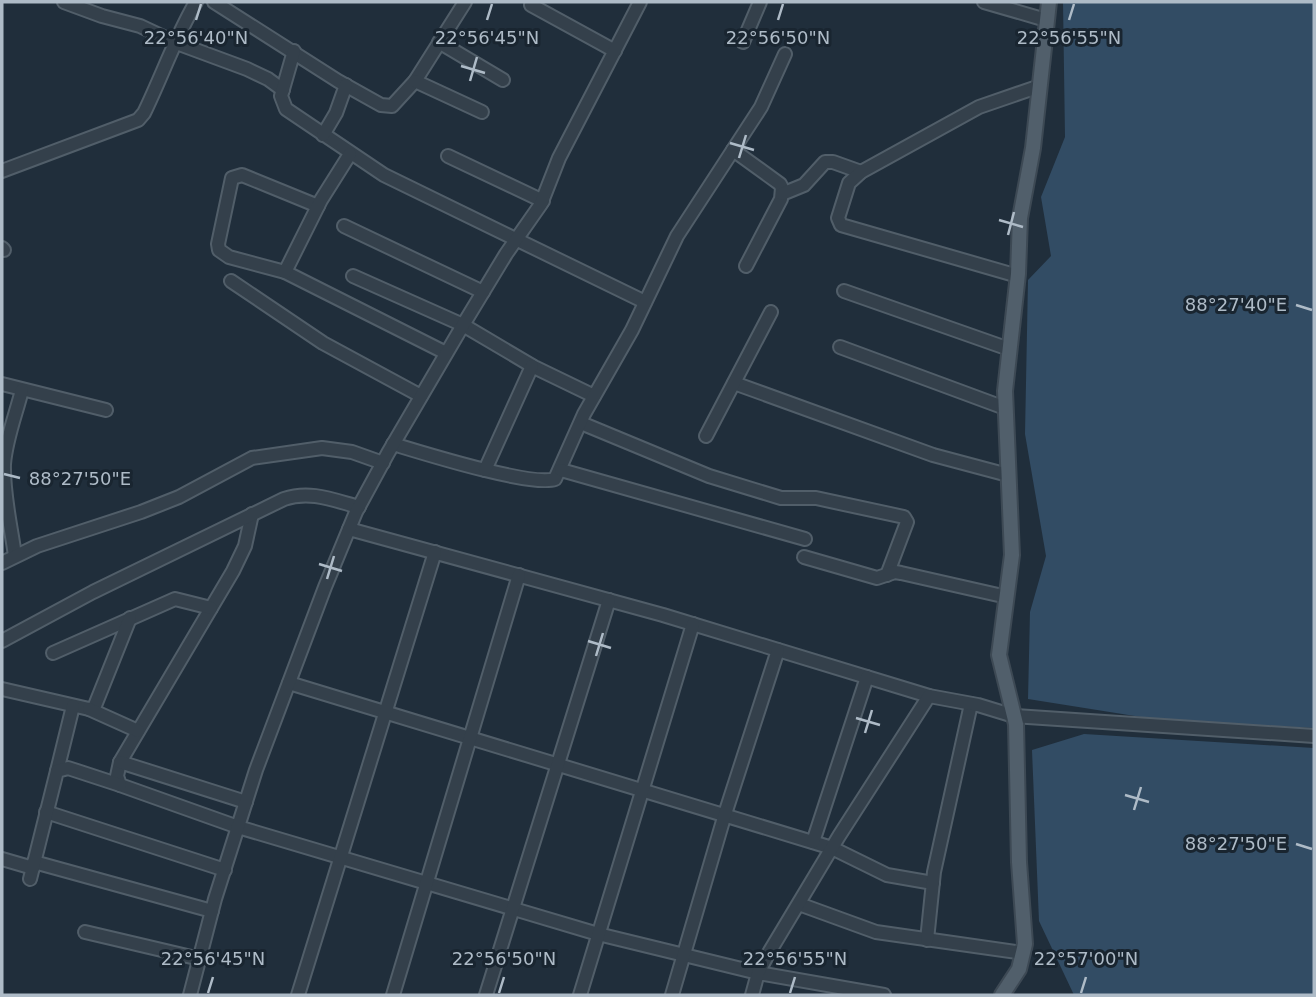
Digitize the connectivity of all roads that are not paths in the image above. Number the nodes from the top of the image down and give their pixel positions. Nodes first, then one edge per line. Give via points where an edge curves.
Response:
1 (64, 2) edge
2 (196, 2) edge
3 (214, 2) edge
4 (465, 2) edge
5 (640, 2) edge
6 (760, 2) edge
7 (984, 2) edge
8 (1049, 2) edge
9 (531, 5) dead end
10 (1046, 20) junction
11 (174, 42) junction
12 (439, 42) junction
13 (743, 42) dead end
14 (294, 51) junction
15 (615, 51) junction
16 (785, 54) dead end
17 (503, 80) dead end
18 (415, 81) junction
19 (346, 85) junction
20 (1040, 86) junction
21 (283, 90) junction
22 (482, 112) dead end
23 (323, 135) junction
24 (733, 150) junction
25 (350, 154) junction
26 (448, 156) dead end
27 (2, 171) edge
28 (861, 172) junction
29 (782, 194) junction
30 (543, 201) junction
31 (318, 205) junction
32 (344, 226) dead end
33 (516, 241) junction
34 (746, 266) dead end
35 (285, 272) junction
36 (353, 276) dead end
37 (1018, 276) junction
38 (231, 281) dead end
39 (844, 291) dead end
40 (483, 292) junction
41 (645, 302) junction
42 (771, 312) dead end
43 (463, 325) junction
44 (840, 347) dead end
45 (1009, 349) junction
46 (446, 353) junction
47 (532, 366) junction
48 (734, 383) junction
49 (2, 384) edge
50 (22, 390) junction
51 (421, 396) junction
52 (594, 396) junction
53 (1005, 408) junction
54 (106, 411) dead end
55 (581, 423) junction
56 (706, 436) dead end
57 (393, 444) junction
58 (383, 463) junction
59 (485, 470) junction
60 (561, 470) junction
61 (1008, 475) junction
62 (359, 507) junction
63 (252, 514) junction
64 (349, 529) junction
65 (805, 540) dead end
66 (435, 552) junction
67 (15, 556) junction
68 (804, 556) dead end
69 (2, 563) edge
70 (519, 575) junction
71 (887, 575) junction
72 (1007, 597) junction
73 (609, 600) junction
74 (211, 607) junction
75 (130, 618) junction
76 (693, 624) junction
77 (2, 641) edge
78 (778, 650) junction
79 (53, 653) dead end
80 (867, 677) junction
81 (289, 682) junction
82 (2, 689) edge
83 (929, 696) junction
84 (971, 704) junction
85 (73, 706) junction
86 (89, 709) junction
87 (386, 710) junction
88 (1014, 716) junction
89 (138, 731) junction
90 (1314, 736) edge
91 (470, 737) junction
92 (120, 762) junction
93 (556, 765) junction
94 (57, 771) junction
95 (120, 785) junction
96 (642, 791) junction
97 (246, 802) junction
98 (46, 812) junction
99 (725, 814) junction
100 (238, 827) junction
101 (813, 842) junction
102 (832, 848) junction
103 (340, 858) junction
104 (2, 859) edge
105 (32, 870) junction
106 (225, 870) junction
107 (933, 883) junction
108 (426, 884) junction
109 (799, 904) junction
110 (512, 909) junction
111 (212, 911) junction
112 (85, 932) dead end
113 (598, 934) junction
114 (927, 940) junction
115 (1023, 953) junction
116 (684, 956) junction
117 (200, 959) junction
118 (758, 973) junction
119 (750, 993) edge
120 (190, 995) edge
121 (298, 995) edge
122 (393, 995) edge
123 (486, 995) edge
124 (580, 995) edge
125 (672, 995) edge
126 (884, 995) edge
127 (1002, 995) edge

1 - 11 street
2 - 11 street
3 - 14 street
4 - 12 street
5 - 15 street
6 - 13 street
7 - 10 street
8 - 10 main road
9 - 15 street
10 - 20 main road
11 - 21 street via 247,69
11 - 27 street via 138,120
12 - 17 street
12 - 18 street
14 - 19 street
14 - 21 street
15 - 30 street via 559,158
16 - 24 street via 761,107
18 - 19 street via 392,106
18 - 22 street
19 - 23 street
20 - 28 street via 979,107
20 - 37 main road via 1020,218
21 - 23 street via 286,109
23 - 25 street
24 - 29 street via 780,184
24 - 41 street via 688,217
25 - 31 street
25 - 33 street
26 - 30 street
28 - 29 street via 825,162 804,185
28 - 37 street via 849,183 838,218 841,225
29 - 34 street
30 - 33 street
31 - 35 street
31 - 35 street via 242,175 232,178 219,250
32 - 40 street
33 - 40 street
33 - 41 street
35 - 46 street
36 - 43 street
37 - 45 main road
38 - 51 street via 295,327
39 - 45 street
40 - 43 street
41 - 52 street
42 - 48 street
43 - 46 street
43 - 47 street
44 - 53 street
45 - 53 main road
46 - 51 street
47 - 52 street
47 - 59 street
48 - 56 street
48 - 61 street via 933,454
49 - 50 street
50 - 54 street
50 - 67 street via 4,480
51 - 57 street
52 - 55 street
53 - 61 main road
55 - 60 street
55 - 71 street via 709,476 781,498 816,498 904,517 907,522
57 - 58 street
57 - 59 street
58 - 62 street
58 - 67 street via 322,448 252,458 179,497
59 - 60 street via 551,481
60 - 65 street
61 - 72 main road via 1012,555
62 - 63 street via 317,495 296,495
62 - 64 street
63 - 74 street via 233,571
63 - 77 street
64 - 66 street
64 - 81 street
66 - 70 street
66 - 87 street
67 - 69 street
68 - 71 street via 877,578
70 - 73 street
70 - 91 street
71 - 72 street via 901,573
72 - 88 main road via 999,655
73 - 76 street
73 - 93 street
74 - 75 street via 175,599
74 - 89 street
75 - 79 street
75 - 86 street via 96,706
76 - 78 street
76 - 96 street
78 - 80 street
78 - 99 street
80 - 83 street
80 - 101 street
81 - 87 street
81 - 97 street
82 - 85 street
83 - 84 street
83 - 102 street
84 - 88 street
84 - 107 street
85 - 86 street
85 - 94 street
86 - 89 street
87 - 91 street
87 - 103 street
88 - 90 street
88 - 115 main road
89 - 92 street
91 - 93 street
91 - 108 street
92 - 95 street
92 - 97 street
93 - 96 street
93 - 110 street
94 - 95 street via 64,768
94 - 98 street
95 - 100 street
96 - 99 street
96 - 113 street
97 - 100 street
98 - 105 street
98 - 106 street
99 - 101 street
99 - 116 street
100 - 103 street
100 - 106 street
101 - 102 street
102 - 107 street via 877,872
102 - 109 street
103 - 108 street
103 - 121 street
104 - 105 street
105 - 111 street
106 - 111 street
107 - 114 street
108 - 110 street
108 - 122 street
109 - 114 street via 876,932
109 - 118 street
110 - 113 street
110 - 123 street
111 - 117 street
112 - 117 street
113 - 116 street
113 - 124 street
114 - 115 street
115 - 127 main road
116 - 118 street
116 - 125 street
117 - 120 street
118 - 119 street
118 - 126 street

